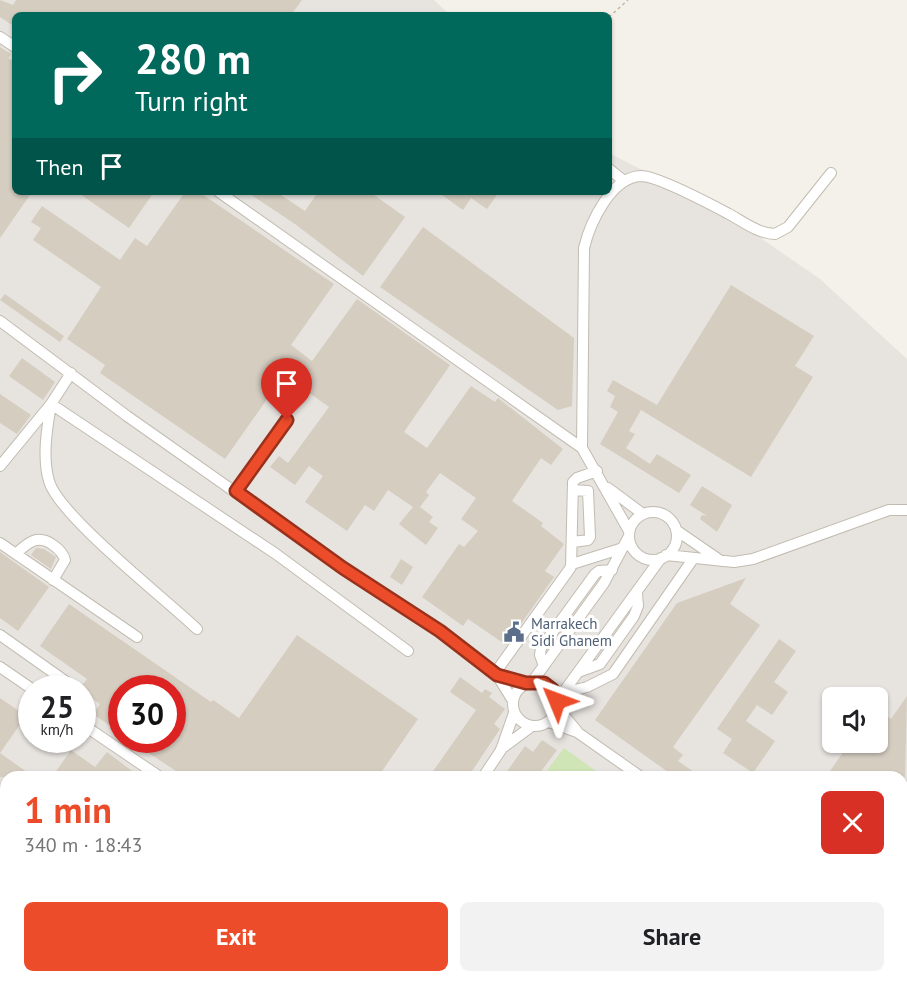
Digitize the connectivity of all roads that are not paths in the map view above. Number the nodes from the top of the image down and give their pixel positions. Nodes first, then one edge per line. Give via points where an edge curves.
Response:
1 (612, 172) edge
2 (831, 173) dead end
3 (624, 182) junction
4 (223, 195) edge
5 (0, 321) edge
6 (71, 373) junction
7 (51, 404) junction
8 (287, 420) dead end
9 (582, 448) junction
10 (0, 466) edge
11 (597, 471) junction
12 (606, 486) junction
13 (574, 490) junction
14 (236, 491) junction
15 (907, 510) edge
16 (644, 514) junction
17 (676, 530) junction
18 (629, 533) junction
19 (573, 542) junction
20 (0, 543) edge
21 (622, 548) junction
22 (16, 554) junction
23 (664, 557) junction
24 (693, 559) junction
25 (721, 561) junction
26 (572, 564) junction
27 (53, 580) junction
28 (197, 629) dead end
29 (0, 636) edge
30 (137, 638) dead end
31 (408, 651) dead end
32 (0, 667) edge
33 (496, 674) junction
34 (56, 675) edge
35 (18, 679) edge
36 (529, 682) junction
37 (559, 700) junction
38 (513, 707) junction
39 (549, 722) junction
40 (532, 726) junction
41 (577, 732) junction
42 (96, 734) edge
43 (501, 750) junction
44 (151, 771) edge
45 (487, 771) edge
46 (632, 771) edge

1 - 3 street
2 - 3 street via 788,227 775,234 646,177
3 - 9 street via 592,219 584,248
4 - 9 street
5 - 6 street
6 - 7 street
6 - 14 street
7 - 10 street
7 - 28 street via 46,442 52,490 84,527
7 - 31 street via 276,554
8 - 14 street
9 - 11 street
11 - 12 street
11 - 13 street via 577,478
12 - 16 street
12 - 18 street
13 - 19 street
13 - 19 street via 588,491 590,537
14 - 33 street
15 - 25 street via 889,510 753,559
16 - 17 street via 661,513
16 - 18 street via 635,520
17 - 23 street via 676,541
17 - 25 street
18 - 21 street
18 - 23 street via 632,547 639,555 650,560
19 - 26 street
20 - 22 street
21 - 26 street
21 - 36 street via 612,570
22 - 27 street
22 - 27 street via 34,540 55,546 65,560
23 - 24 street
23 - 37 street
24 - 25 street
24 - 37 street via 613,674
26 - 33 street
27 - 30 street
29 - 34 street
32 - 35 street
33 - 36 street
33 - 38 street
36 - 37 street via 549,686
36 - 38 street via 517,690
37 - 39 street
37 - 41 street
38 - 40 street via 521,722
38 - 43 street
39 - 40 street
39 - 41 street
40 - 43 street
41 - 46 street
42 - 44 street
43 - 45 street

